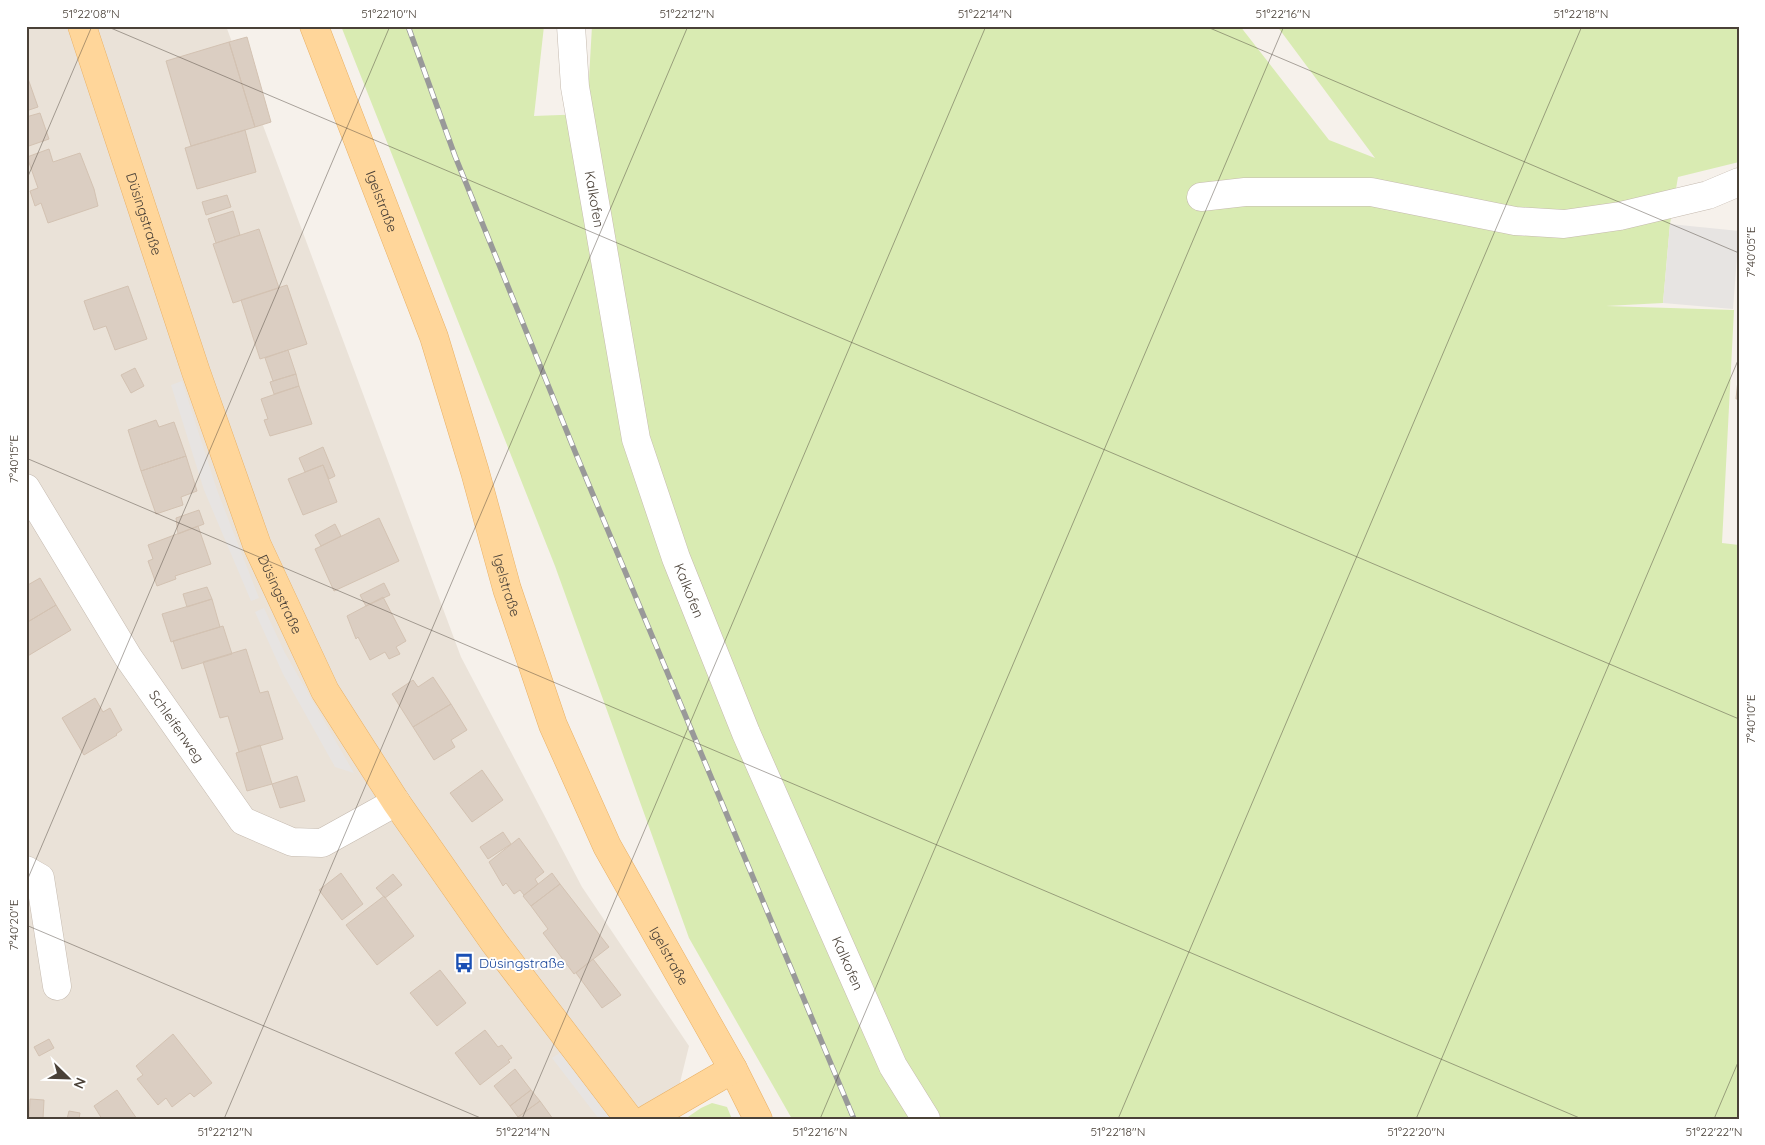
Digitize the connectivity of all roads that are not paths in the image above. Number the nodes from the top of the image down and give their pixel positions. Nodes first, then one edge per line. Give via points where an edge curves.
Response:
1 (82, 26) edge
2 (314, 26) edge
3 (571, 26) edge
4 (1739, 182) edge
5 (1201, 197) dead end
6 (26, 488) edge
7 (396, 802) junction
8 (26, 870) edge
9 (57, 986) dead end
10 (733, 1069) junction
11 (629, 1119) edge
12 (647, 1119) edge
13 (758, 1119) edge
14 (926, 1119) edge

1 - 7 main road, Düsingstraße via 196,372 257,545 325,691
2 - 10 main road, Igelstraße via 434,337 507,589 553,725 607,846
3 - 14 street, Kalkofen via 575,86 636,439 676,558 746,733 892,1066
4 - 5 street via 1708,195 1620,216 1564,224 1515,221 1371,192 1244,192
6 - 7 street, Schleifenweg via 128,657 243,820 292,842 322,843
7 - 11 main road, Düsingstraße via 494,942
8 - 9 street via 40,878
10 - 12 main road
10 - 13 main road, Igelstraße

